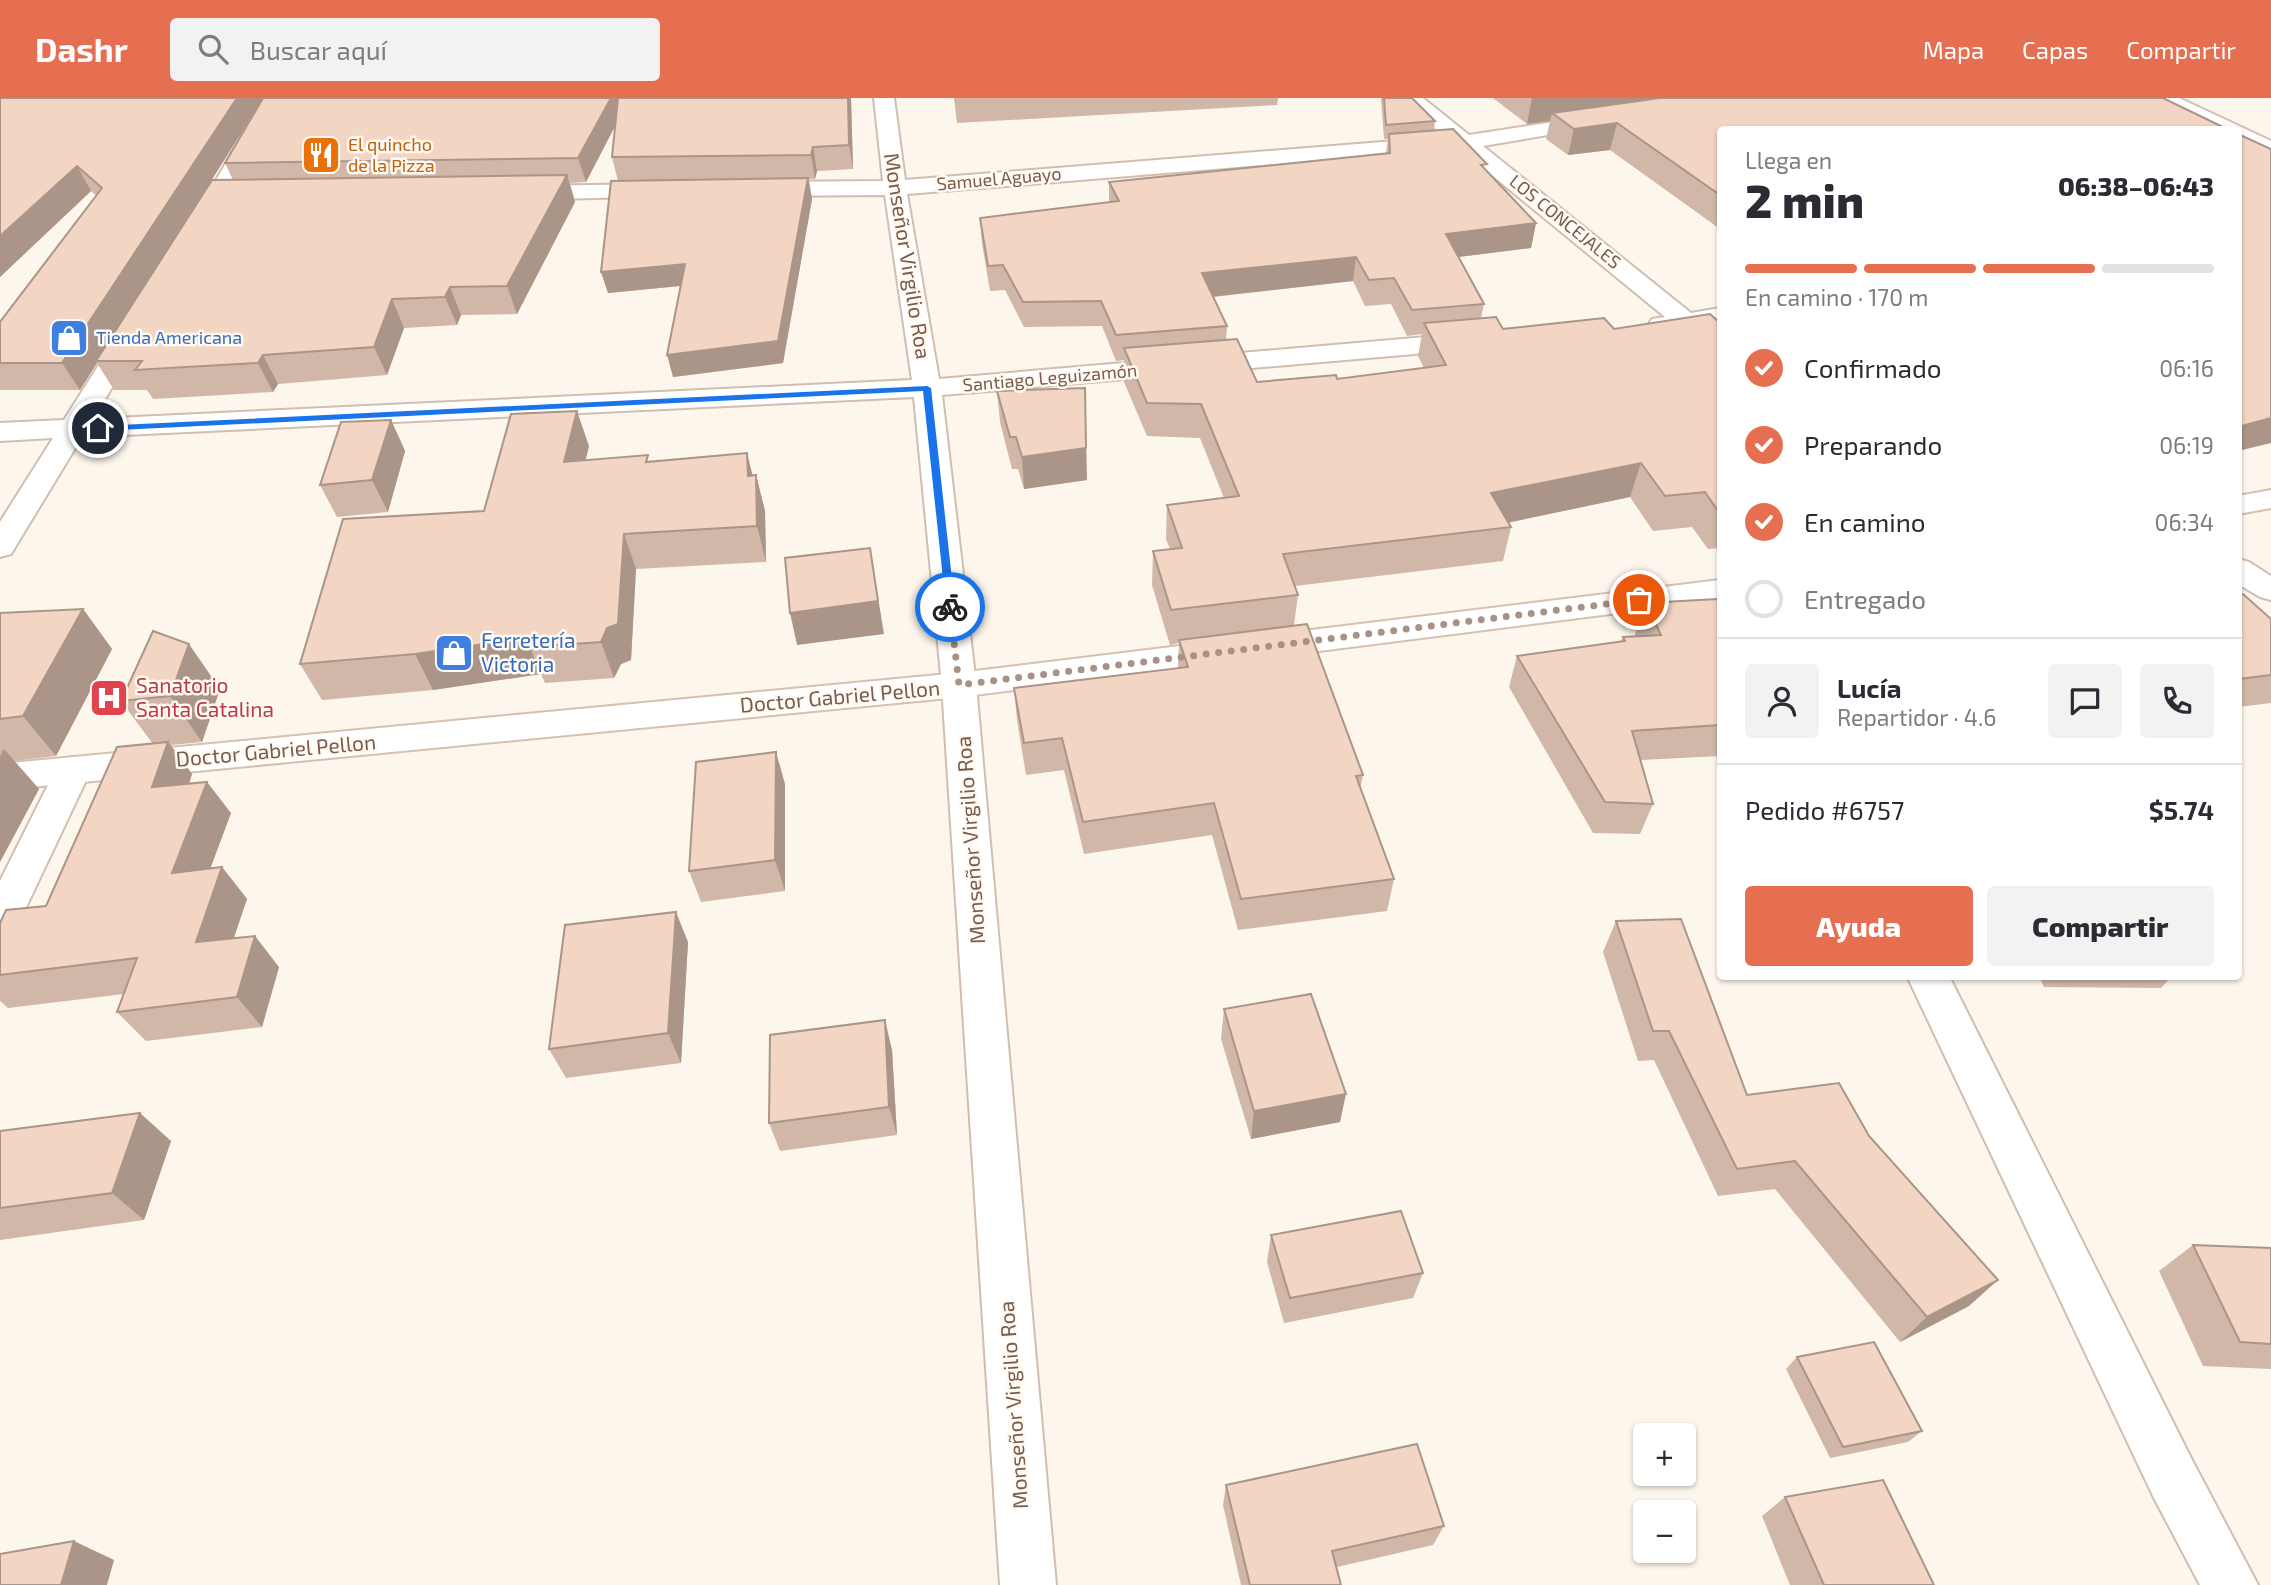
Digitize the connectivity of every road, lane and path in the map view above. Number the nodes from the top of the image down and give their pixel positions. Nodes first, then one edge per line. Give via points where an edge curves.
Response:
1 (275, 98) edge
2 (884, 98) edge
3 (1409, 98) edge
4 (2162, 98) edge
5 (1627, 117) edge
6 (2222, 126) edge
7 (2242, 136) edge
8 (1466, 142) junction
9 (2271, 149) edge
10 (895, 187) junction
11 (688, 190) edge
12 (729, 190) edge
13 (494, 193) edge
14 (218, 197) junction
15 (246, 197) edge
16 (189, 244) edge
17 (144, 313) edge
18 (1717, 317) edge
19 (1687, 322) junction
20 (1632, 327) edge
21 (1494, 339) edge
22 (1717, 344) edge
23 (927, 388) junction
24 (70, 430) junction
25 (0, 432) edge
26 (2271, 499) edge
27 (2242, 504) edge
28 (0, 547) edge
29 (2242, 572) edge
30 (1717, 590) edge
31 (2271, 590) edge
32 (959, 685) junction
33 (73, 770) junction
34 (0, 777) edge
35 (0, 922) edge
36 (1930, 980) edge
37 (1028, 1585) edge
38 (2231, 1585) edge

1 - 14 street
2 - 10 street, Monseñor Virgilio Roa
3 - 8 street, LOS CONCEJALES
4 - 6 street
5 - 8 street, Samuel Aguayo
7 - 9 street
8 - 10 street, Samuel Aguayo
8 - 19 street, LOS CONCEJALES
10 - 12 street, Samuel Aguayo
10 - 23 street, Monseñor Virgilio Roa
11 - 13 street
14 - 15 street
14 - 16 street
17 - 24 street
18 - 19 street
19 - 20 street
19 - 22 street, LOS CONCEJALES
21 - 23 street, Santiago Leguizamón
23 - 24 street, Santiago Leguizamón
23 - 32 street, Monseñor Virgilio Roa
24 - 25 street, Santiago Leguizamón
24 - 28 street
26 - 27 street
29 - 31 street
30 - 32 street, Doctor Gabriel Pellon
32 - 33 street, Doctor Gabriel Pellon
32 - 37 street, Monseñor Virgilio Roa
33 - 34 street, Doctor Gabriel Pellon
33 - 35 street
36 - 38 street via 2172,1477

